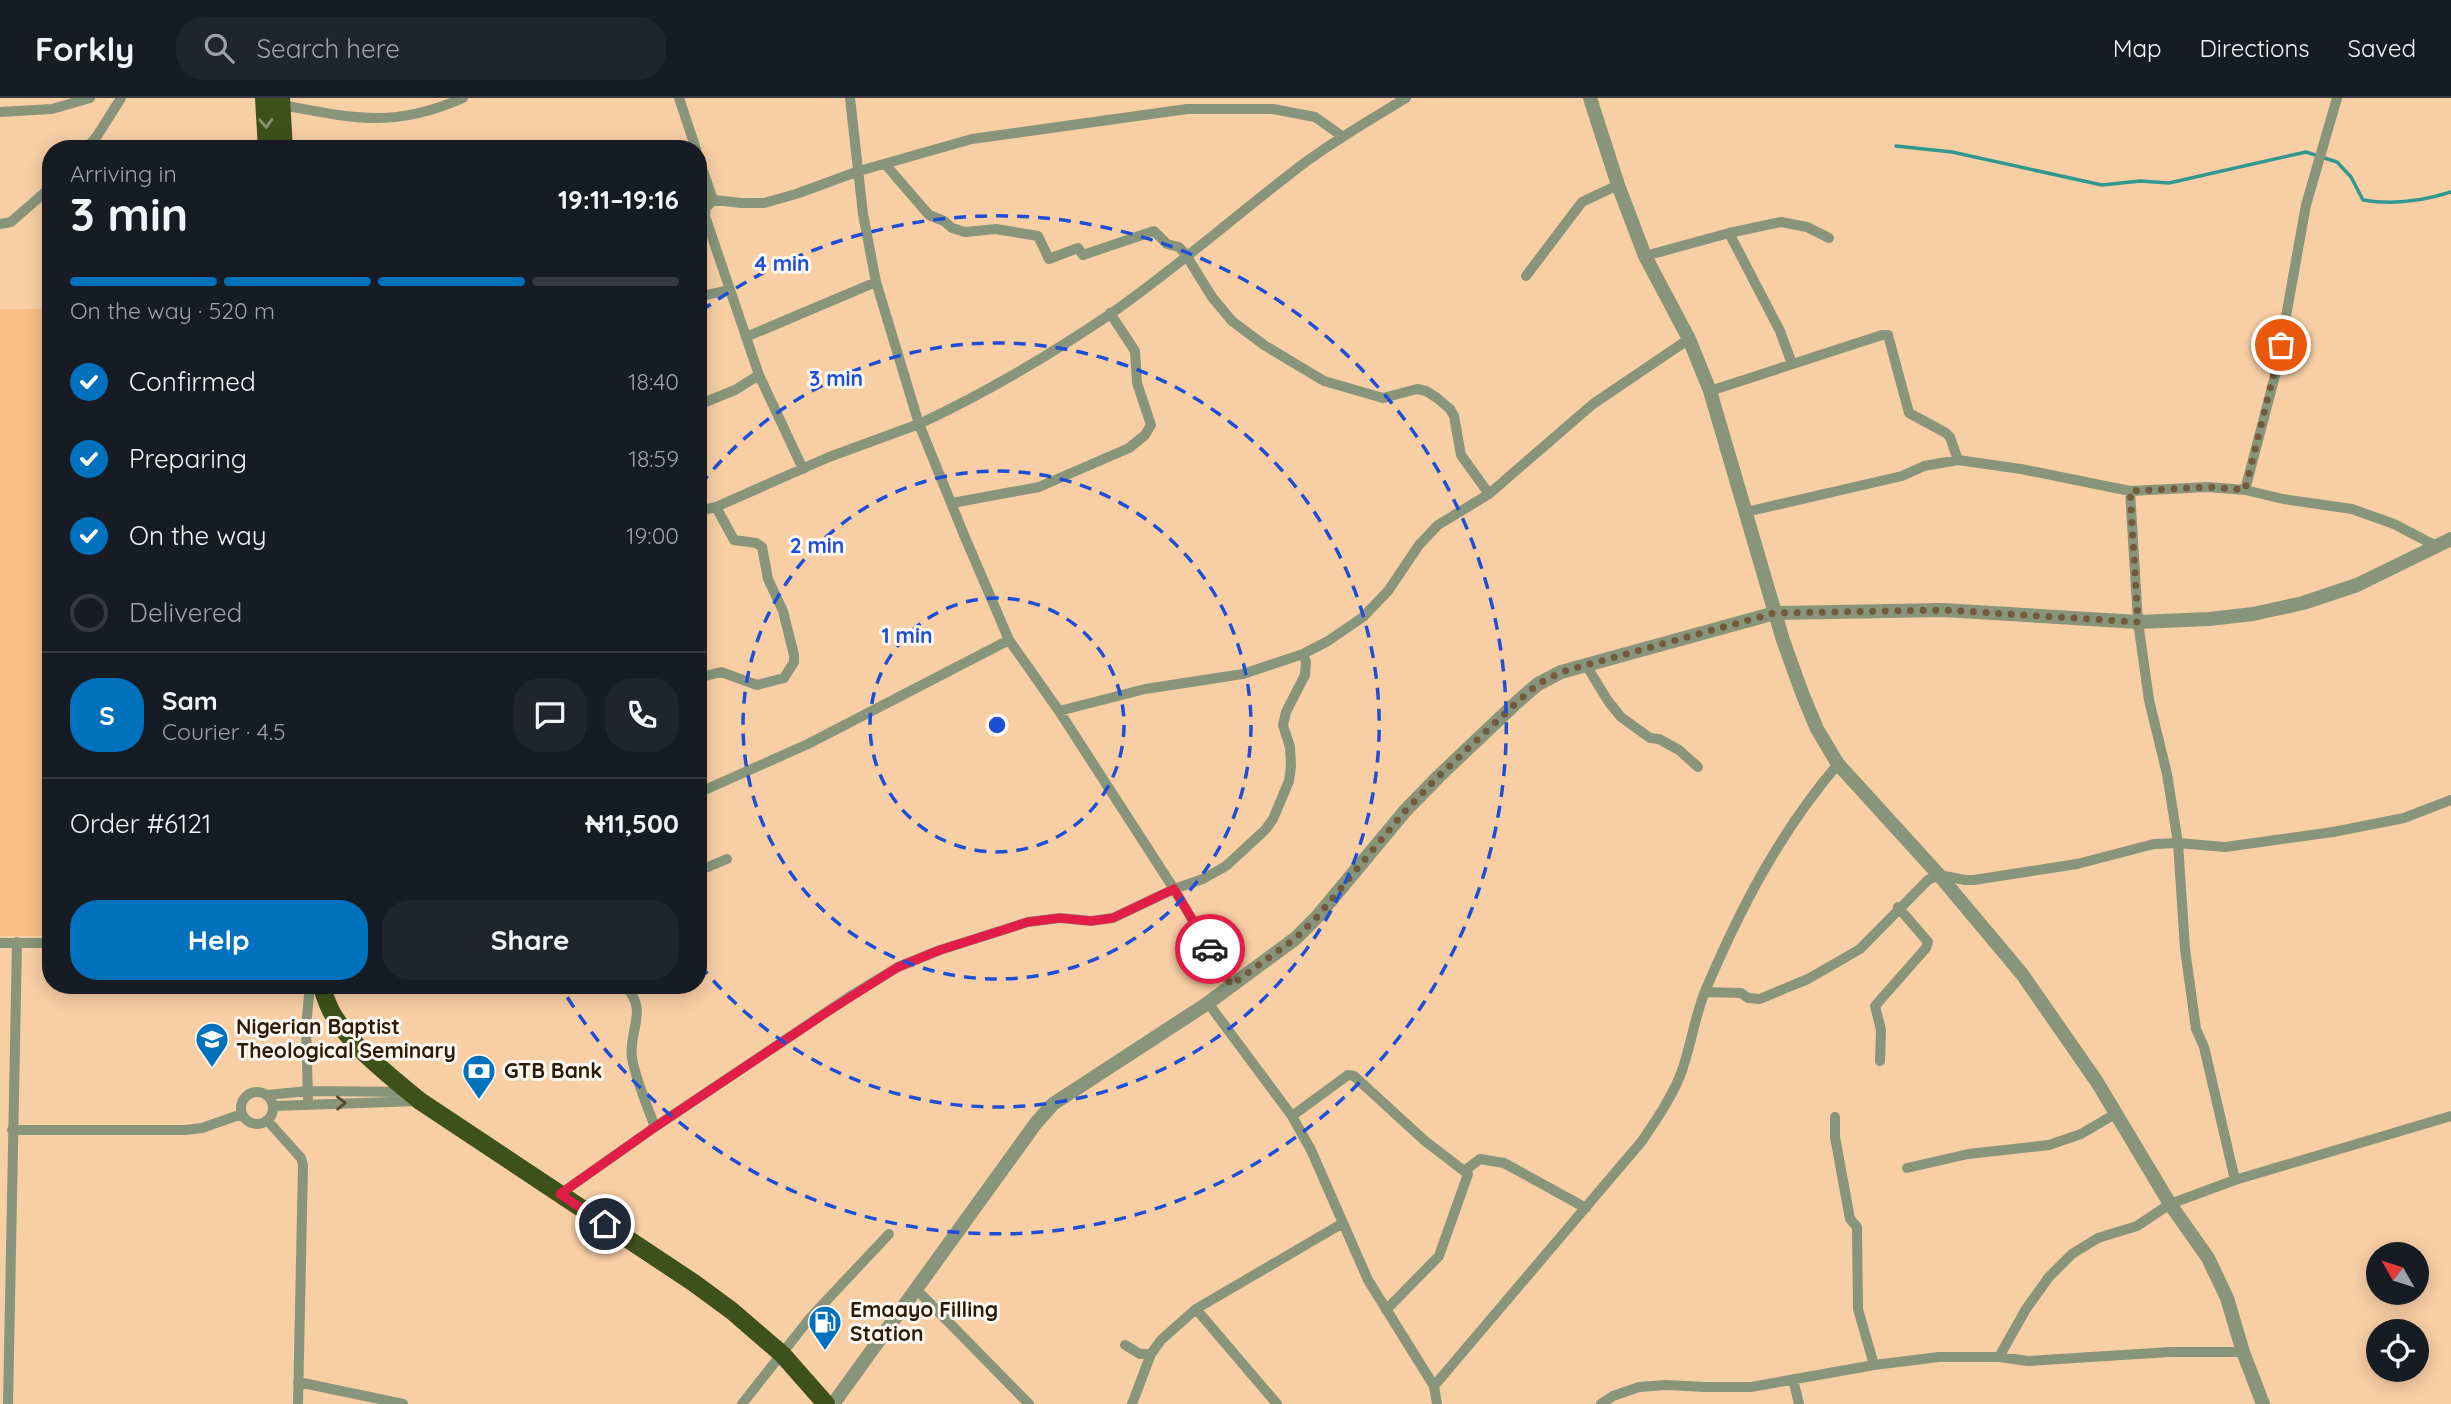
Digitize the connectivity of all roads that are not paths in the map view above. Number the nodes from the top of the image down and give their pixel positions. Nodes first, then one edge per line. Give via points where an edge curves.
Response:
1 (90, 98) edge
2 (121, 98) edge
3 (264, 98) edge
4 (463, 98) edge
5 (680, 98) edge
6 (850, 98) edge
7 (1406, 98) edge
8 (1590, 98) edge
9 (2337, 98) edge
10 (282, 102) edge
11 (50, 104) edge
12 (0, 112) edge
13 (1342, 136) junction
14 (94, 140) edge
15 (266, 140) edge
16 (284, 140) edge
17 (693, 140) edge
18 (885, 163) junction
19 (859, 171) junction
20 (707, 182) edge
21 (1618, 185) junction
22 (42, 195) edge
23 (707, 199) edge
24 (713, 200) junction
25 (707, 207) edge
26 (707, 222) edge
27 (0, 224) edge
28 (1729, 233) junction
29 (1829, 238) dead end
30 (1186, 255) junction
31 (1645, 256) junction
32 (1526, 276) dead end
33 (876, 282) junction
34 (729, 290) junction
35 (707, 295) edge
36 (1110, 313) junction
37 (746, 337) junction
38 (1689, 339) junction
39 (1793, 364) junction
40 (759, 375) junction
41 (1710, 391) junction
42 (707, 401) edge
43 (919, 424) junction
44 (1958, 460) junction
45 (803, 469) junction
46 (2245, 490) junction
47 (2130, 491) junction
48 (1489, 494) junction
49 (952, 503) junction
50 (716, 507) junction
51 (707, 510) edge
52 (1746, 512) junction
53 (2445, 543) edge
54 (1774, 613) junction
55 (2138, 622) junction
56 (1009, 640) junction
57 (1303, 654) junction
58 (1586, 666) junction
59 (707, 676) edge
60 (1059, 711) junction
61 (1838, 764) junction
62 (1698, 767) dead end
63 (707, 789) edge
64 (2451, 800) edge
65 (2178, 843) junction
66 (727, 859) dead end
67 (707, 867) edge
68 (1939, 875) junction
69 (1174, 889) junction
70 (1898, 907) junction
71 (17, 942) junction
72 (0, 943) edge
73 (42, 943) edge
74 (1231, 985) junction
75 (1705, 992) junction
76 (309, 994) edge
77 (325, 994) edge
78 (630, 994) edge
79 (1208, 1003) junction
80 (1880, 1061) dead end
81 (308, 1091) junction
82 (267, 1095) junction
83 (415, 1096) junction
84 (309, 1103) junction
85 (273, 1106) junction
86 (242, 1114) junction
87 (2116, 1114) junction
88 (1292, 1116) junction
89 (2451, 1116) edge
90 (1835, 1117) dead end
91 (0, 1118) edge
92 (12, 1118) junction
93 (267, 1120) junction
94 (655, 1127) junction
95 (12, 1130) junction
96 (1907, 1168) dead end
97 (1464, 1171) junction
98 (2235, 1180) junction
99 (560, 1194) junction
100 (2170, 1204) junction
101 (1586, 1208) junction
102 (1343, 1223) junction
103 (889, 1234) dead end
104 (12, 1270) junction
105 (0, 1271) edge
106 (916, 1289) junction
107 (1196, 1309) junction
108 (1386, 1310) junction
109 (1125, 1345) dead end
110 (2243, 1352) junction
111 (782, 1354) junction
112 (1151, 1354) junction
113 (1999, 1357) junction
114 (1874, 1365) junction
115 (1793, 1379) junction
116 (298, 1382) junction
117 (1434, 1386) junction
118 (8, 1404) edge
119 (298, 1404) edge
120 (402, 1404) edge
121 (742, 1404) edge
122 (826, 1404) edge
123 (1029, 1404) edge
124 (1132, 1404) edge
125 (1277, 1404) edge
126 (1437, 1404) edge
127 (1601, 1404) edge
128 (1799, 1404) edge
129 (2263, 1404) edge

1 - 11 street
2 - 14 street
3 -> 15 highway
4 - 10 street via 429,111 379,119
5 - 17 street
6 - 19 street
7 - 13 street
8 - 21 street
9 - 46 street via 2305,205 2276,372
10 - 16 highway
11 - 12 street
13 - 18 street via 1315,117 1294,113 1187,109 972,139
13 - 30 street
18 - 19 street
18 - 30 street via 929,215 965,232 989,228 1038,236 1049,259 1078,248 1083,255 1154,231
19 - 24 street via 764,203
19 - 33 street
20 - 24 street
21 - 31 street
21 - 32 street via 1583,202
22 - 27 street via 11,222
23 - 24 street
24 - 25 street
26 - 34 street
28 - 29 street via 1781,222
28 - 31 street
28 - 39 street
30 - 36 street
30 - 48 street via 1232,321 1325,381 1383,398 1417,389 1437,398 1454,416 1461,455
31 - 38 street
33 - 37 street
33 - 43 street
34 - 35 street
34 - 37 street
36 - 43 street via 980,395
36 - 49 street via 1135,351 1137,383 1151,425 1145,435 1129,448 1039,487
37 - 40 street
38 - 41 street
38 - 48 street via 1593,404
39 - 41 street
39 - 44 street via 1888,335 1909,413 1946,433
40 - 42 street
40 - 45 street
41 - 52 street
43 - 45 street
43 - 49 street
44 - 47 street
44 - 52 street
45 - 50 street
46 - 47 street
46 - 53 street via 2352,509
47 - 55 street
48 - 57 street via 1438,525 1363,617
49 - 56 street
50 - 51 street
50 - 59 street via 734,540 762,547 794,662 784,678 757,685 721,672
52 - 54 street
53 - 55 street via 2357,585 2303,603 2242,615
54 - 55 street via 1944,610
54 - 58 street
54 - 61 street via 1801,693
55 - 65 street
56 - 60 street
56 - 63 street via 808,744
57 - 60 street via 1243,674 1145,689
57 - 69 street via 1305,675 1283,725 1290,747 1289,781 1273,819 1226,866
58 - 62 street via 1621,717 1650,738 1679,750
58 - 74 street via 1538,684 1516,703 1405,811 1296,938
60 - 69 street
61 - 68 street
61 - 75 street via 1768,859
64 - 65 street via 2404,818 2333,832 2225,847
65 - 68 street via 1974,880
65 - 98 street via 2196,1029
66 - 67 street
68 - 70 street
68 - 87 street via 2022,974
69 - 74 street
69 - 94 street via 1113,918 1028,922 898,967
70 - 75 street via 1860,948 1808,979 1760,999 1741,993
70 - 80 street via 1928,942 1875,1006 1881,1030
71 - 72 street
71 - 73 street
71 - 92 street
74 - 79 street
75 - 101 street via 1680,1076 1666,1104 1642,1141
76 - 81 street
77 - 83 highway via 355,1042
78 - 94 street via 638,1012 632,1058
79 - 88 street
79 - 106 street via 1053,1104
81 - 82 street
81 - 83 street
81 - 84 street
82 - 85 street
82 - 86 street via 246,1096
84 -> 83 street
83 - 99 highway
84 - 85 street
85 - 93 street
86 - 93 street via 253,1123
86 - 95 street via 185,1130
87 - 96 street via 2049,1146 1968,1154
87 - 100 street
88 - 97 street via 1348,1074
88 - 102 street
89 - 98 street
90 - 114 street via 1850,1219 1857,1227 1858,1309
91 - 92 street
92 - 95 street
93 - 116 street via 303,1165
94 - 99 street
95 - 104 street
97 - 101 street via 1480,1159 1504,1163
97 - 108 street via 1468,1174 1439,1256
98 - 100 street
99 - 111 highway via 694,1283
100 - 110 street via 2220,1281
100 - 113 street via 2137,1226 2098,1238 2072,1254 2026,1309
101 - 117 street
102 - 107 street
102 - 108 street
103 - 111 street
104 - 105 street
104 - 118 street
106 - 122 street
106 - 123 street
107 - 112 street via 1161,1339
107 - 125 street
108 - 117 street
109 - 112 street via 1140,1354
110 - 113 street via 2028,1361
110 - 129 street
111 - 121 street
111 - 122 highway
112 - 124 street
113 - 114 street via 1939,1357
114 - 115 street
115 - 127 street via 1751,1387 1639,1387
115 - 128 street
116 - 119 street
116 - 120 street
117 - 126 street

